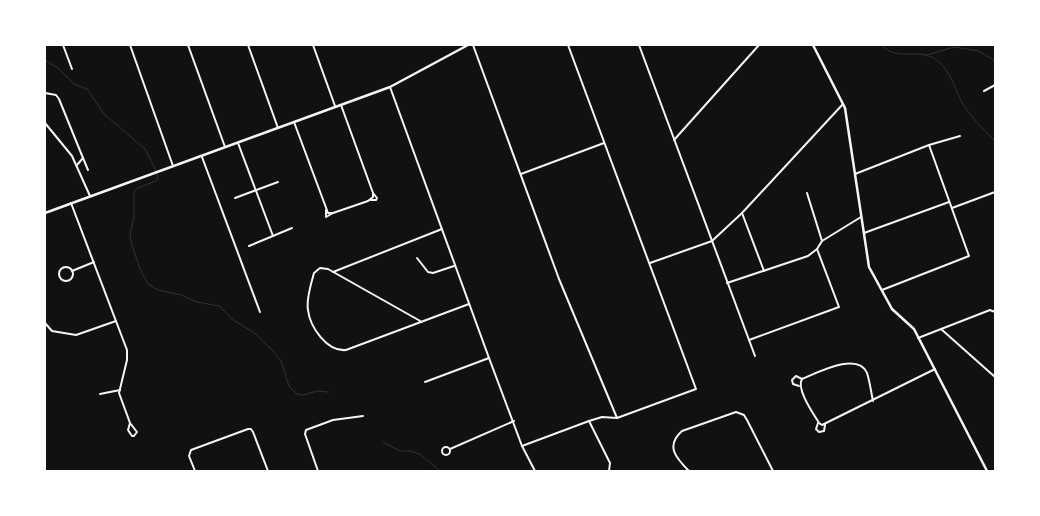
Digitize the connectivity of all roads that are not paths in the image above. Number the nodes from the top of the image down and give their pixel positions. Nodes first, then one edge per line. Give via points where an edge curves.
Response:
1 (63, 45) edge
2 (130, 45) edge
3 (188, 45) edge
4 (248, 45) edge
5 (313, 45) edge
6 (468, 45) edge
7 (472, 45) edge
8 (568, 45) edge
9 (639, 45) edge
10 (759, 45) edge
11 (813, 45) edge
12 (72, 69) dead end
13 (995, 85) edge
14 (390, 87) junction
15 (984, 91) dead end
16 (45, 93) edge
17 (843, 104) junction
18 (341, 105) junction
19 (335, 106) junction
20 (294, 122) junction
21 (45, 123) edge
22 (278, 128) junction
23 (960, 136) dead end
24 (674, 140) junction
25 (238, 143) junction
26 (604, 143) junction
27 (929, 145) junction
28 (225, 148) junction
29 (202, 157) junction
30 (83, 158) junction
31 (77, 165) junction
32 (173, 166) junction
33 (88, 170) dead end
34 (521, 174) junction
35 (855, 174) junction
36 (278, 182) dead end
37 (256, 190) junction
38 (995, 192) edge
39 (373, 193) junction
40 (807, 193) dead end
41 (90, 196) junction
42 (235, 198) dead end
43 (370, 200) junction
44 (949, 202) junction
45 (71, 203) junction
46 (952, 208) junction
47 (327, 211) junction
48 (45, 213) edge
49 (333, 213) junction
50 (742, 213) junction
51 (861, 217) junction
52 (292, 228) dead end
53 (442, 229) junction
54 (864, 233) junction
55 (273, 236) junction
56 (822, 241) junction
57 (712, 242) junction
58 (249, 246) dead end
59 (817, 249) junction
60 (416, 258) dead end
61 (94, 262) junction
62 (650, 263) junction
63 (454, 266) junction
64 (72, 271) junction
65 (333, 272) junction
66 (764, 272) junction
67 (727, 283) junction
68 (882, 290) junction
69 (469, 304) junction
70 (260, 312) dead end
71 (995, 312) edge
72 (116, 321) junction
73 (422, 322) junction
74 (45, 323) edge
75 (941, 329) junction
76 (918, 338) junction
77 (749, 340) junction
78 (755, 356) dead end
79 (489, 358) junction
80 (935, 369) junction
81 (995, 377) edge
82 (802, 379) junction
83 (425, 382) dead end
84 (800, 386) junction
85 (120, 390) junction
86 (100, 394) dead end
87 (874, 401) junction
88 (363, 416) dead end
89 (617, 418) junction
90 (514, 421) junction
91 (589, 421) junction
92 (130, 423) junction
93 (819, 423) junction
94 (824, 425) junction
95 (522, 446) junction
96 (450, 449) dead end
97 (195, 471) edge
98 (268, 471) edge
99 (318, 471) edge
100 (534, 471) edge
101 (609, 471) edge
102 (689, 471) edge
103 (773, 471) edge
104 (987, 471) edge

1 - 12 street
2 - 32 street
3 - 28 street
4 - 22 street
5 - 19 street
6 - 14 street
7 - 34 street
8 - 26 street
9 - 24 street
10 - 24 street
11 - 17 street
13 - 15 street
14 - 18 street
14 - 53 street
16 - 30 street via 56,95 59,99
17 - 35 street
17 - 50 street
18 - 19 street
18 - 39 street
19 - 20 street
20 - 22 street
20 - 47 street
21 - 31 street via 66,146
22 - 25 street
23 - 27 street
24 - 57 street
25 - 28 street
25 - 37 street
26 - 34 street
26 - 62 street
27 - 35 street
27 - 44 street
28 - 29 street
29 - 32 street
29 - 70 street
30 - 31 street
30 - 33 street
31 - 41 street
32 - 41 street
34 - 89 street via 559,279
35 - 51 street
36 - 37 street
37 - 42 street
37 - 55 street
38 - 46 street
39 - 43 street
39 - 43 street via 377,198
40 - 56 street
41 - 45 street
43 - 49 street
44 - 46 street
44 - 54 street
45 - 48 street
45 - 61 street
46 - 68 street via 969,256
47 - 49 street
47 - 49 street via 326,217
50 - 57 street
50 - 66 street
51 - 54 street
51 - 56 street
52 - 55 street
53 - 63 street
53 - 65 street
54 - 68 street via 869,267
55 - 58 street
56 - 59 street
57 - 62 street
57 - 67 street
59 - 66 street via 808,256
59 - 77 street via 839,307
60 - 63 street via 428,272 433,273
61 - 64 street
61 - 72 street
62 - 89 street via 696,389
63 - 69 street
64 - 64 street via 68,267 62,267 59,277 69,280
65 - 73 street
65 - 73 street via 320,268 314,273 308,309 309,317 328,346 340,351
66 - 67 street
67 - 77 street
68 - 76 street via 892,309 912,325
69 - 73 street
69 - 79 street
71 - 75 street via 990,310
72 - 74 street via 76,335 52,331
72 - 85 street via 127,350
75 - 76 street
75 - 81 street
76 - 80 street
77 - 78 street
79 - 83 street
79 - 90 street
80 - 87 street
80 - 104 street
82 - 84 street
82 - 84 street via 796,376 792,380 793,384
82 - 87 street via 843,364 855,363 867,373
84 - 93 street
85 - 86 street
85 - 92 street
87 - 94 street
88 - 99 street via 333,420 308,428 305,434
89 - 91 street via 602,417
90 - 95 street
90 - 96 street
91 - 95 street
91 - 101 street via 610,462
92 - 92 street via 128,430 134,436 137,432
93 - 94 street
93 - 94 street via 816,429 818,432 824,431
95 - 100 street
97 - 98 street via 189,456 191,450 248,429 251,429
102 - 103 street via 674,452 674,440 677,436 682,431 736,412 744,415

